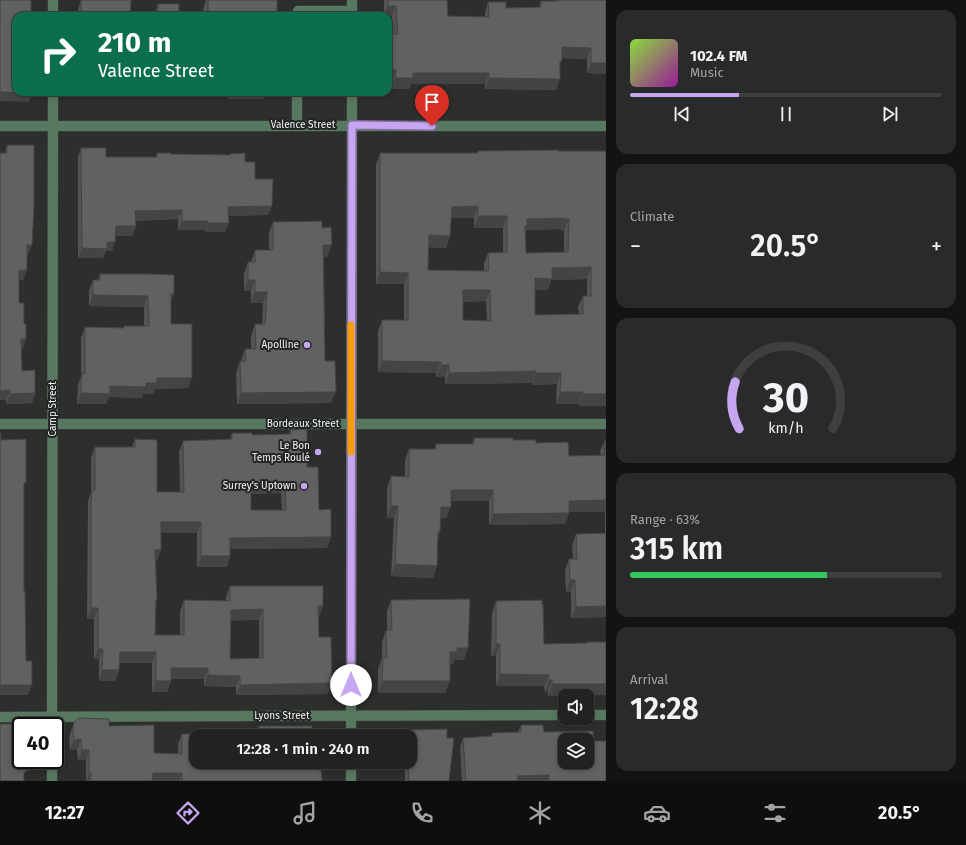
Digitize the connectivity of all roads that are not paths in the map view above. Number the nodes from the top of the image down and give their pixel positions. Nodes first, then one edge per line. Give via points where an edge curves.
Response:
1 (53, 0) edge
2 (352, 0) edge
3 (53, 12) edge
4 (298, 12) edge
5 (316, 12) edge
6 (352, 12) edge
7 (53, 96) edge
8 (297, 96) edge
9 (352, 96) edge
10 (352, 125) junction
11 (0, 126) edge
12 (53, 126) junction
13 (297, 126) junction
14 (606, 126) edge
15 (0, 424) edge
16 (52, 424) junction
17 (351, 424) junction
18 (606, 424) edge
19 (558, 715) edge
20 (594, 715) edge
21 (606, 715) edge
22 (351, 716) junction
23 (0, 717) edge
24 (52, 717) edge
25 (12, 718) edge
26 (64, 721) edge
27 (351, 729) edge
28 (52, 769) edge
29 (351, 769) edge
30 (52, 781) edge
31 (351, 781) edge

1 - 3 street
2 - 6 street
4 - 5 street
7 - 12 street, Camp Street
8 - 13 street
9 - 10 street
10 - 13 street, Valence Street
10 - 14 street, Valence Street
10 - 17 street
11 - 12 street, Valence Street
12 - 13 street, Valence Street
12 - 16 street, Camp Street
15 - 16 street, Bordeaux Street
16 - 17 street, Bordeaux Street
16 - 24 street, Camp Street
17 - 18 street, Bordeaux Street
17 - 22 street
19 - 22 street, Lyons Street
20 - 21 street
22 - 26 street, Lyons Street
22 - 27 street
23 - 25 street, Lyons Street
28 - 30 street
29 - 31 street

